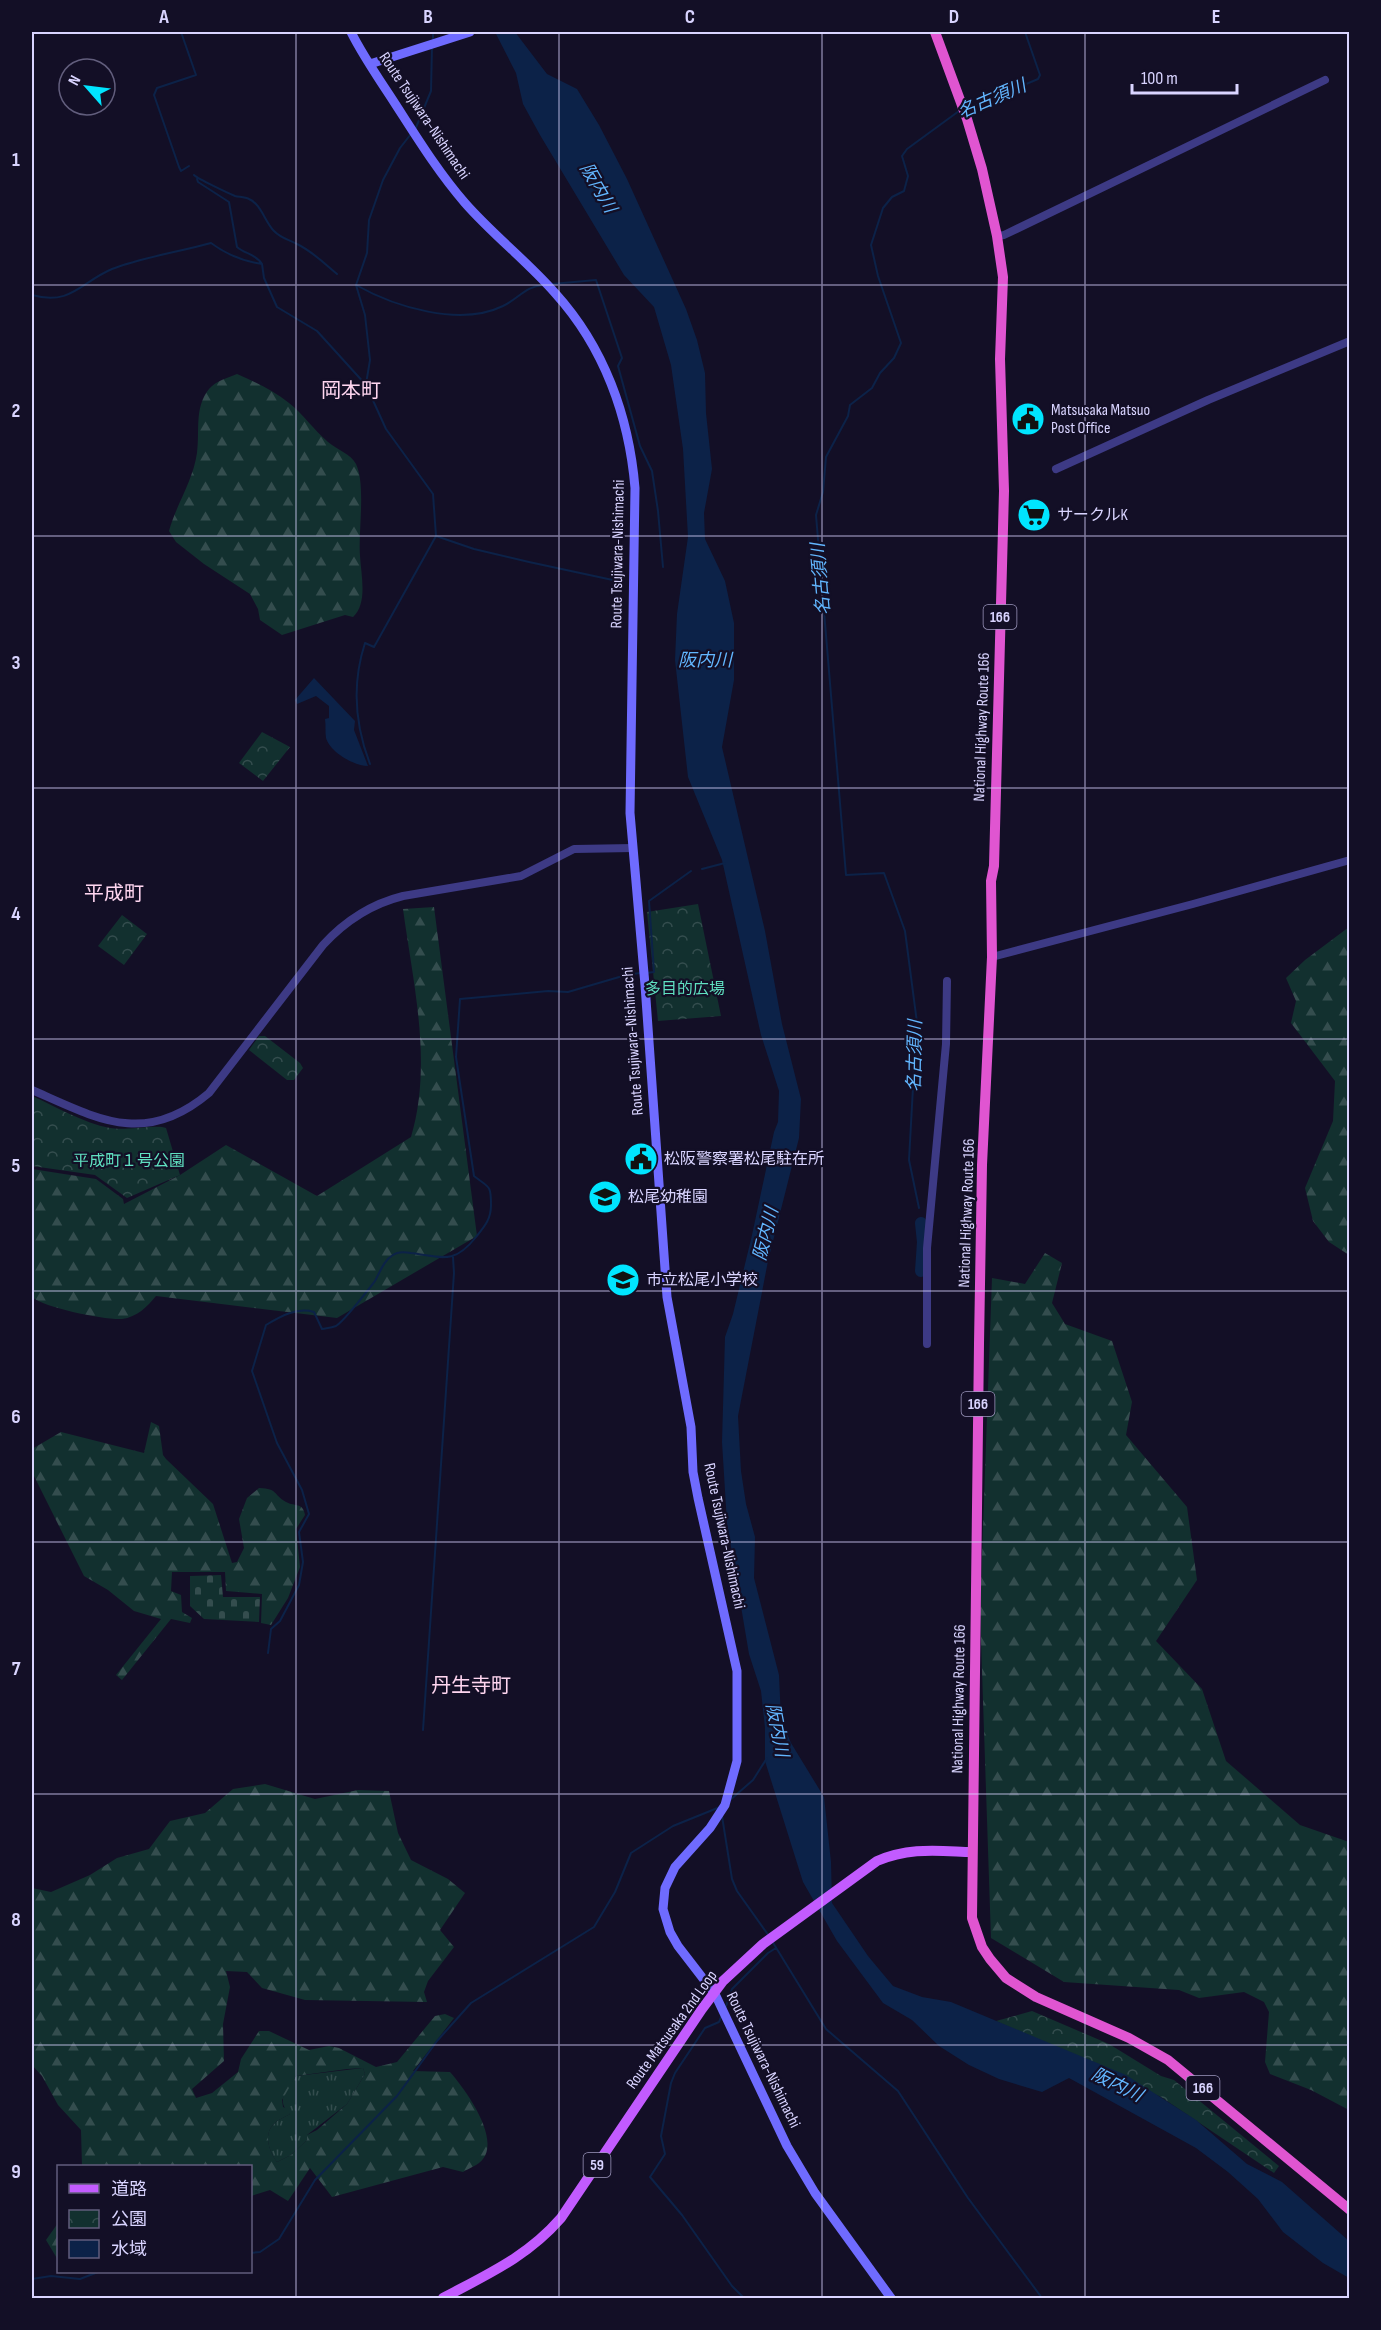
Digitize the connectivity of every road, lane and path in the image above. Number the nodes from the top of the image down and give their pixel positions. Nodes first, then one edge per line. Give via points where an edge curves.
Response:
1 (351, 32) edge
2 (470, 32) edge
3 (935, 32) edge
4 (370, 64) junction
5 (1325, 80) dead end
6 (997, 236) junction
7 (1350, 341) edge
8 (1056, 469) dead end
9 (633, 848) junction
10 (1350, 860) edge
11 (992, 957) junction
12 (947, 981) dead end
13 (32, 1090) edge
14 (927, 1344) dead end
15 (972, 1852) junction
16 (715, 1994) junction
17 (1350, 2210) edge
18 (443, 2298) edge
19 (891, 2298) edge

1 - 4 main road, Route Tsujiwara-Nishimachi
2 - 4 main road
3 - 6 highway, National Highway Route 166 / 166 via 967,119
4 - 9 main road, Route Tsujiwara-Nishimachi via 466,204 551,288 576,319 605,367 622,417 635,488 630,813
5 - 6 street
6 - 11 highway, National Highway Route 166 / 166 via 1003,277 1000,359 1007,489 991,880
7 - 8 street
9 - 13 street via 574,849 521,876 403,896 361,913 323,945 209,1092 173,1116 141,1123 110,1122
9 - 16 main road, Route Tsujiwara-Nishimachi via 667,1297 687,1399 698,1498 737,1671 733,1780 725,1805 710,1828 675,1867 665,1887 663,1909 678,1946
10 - 11 street
11 - 15 highway, National Highway Route 166 / 166 via 982,1174
12 - 14 street via 946,1044 927,1248
15 - 16 main road, Route Matsusaka 2nd Loop / 59 via 897,1853 867,1868 763,1944 723,1981
15 - 17 highway, National Highway Route 166 / 166 via 972,1918 976,1934 1006,1978 1168,2060
16 - 18 main road, Route Matsusaka 2nd Loop / 59 via 546,2235 511,2262
16 - 19 main road, Route Tsujiwara-Nishimachi via 787,2146 815,2193

